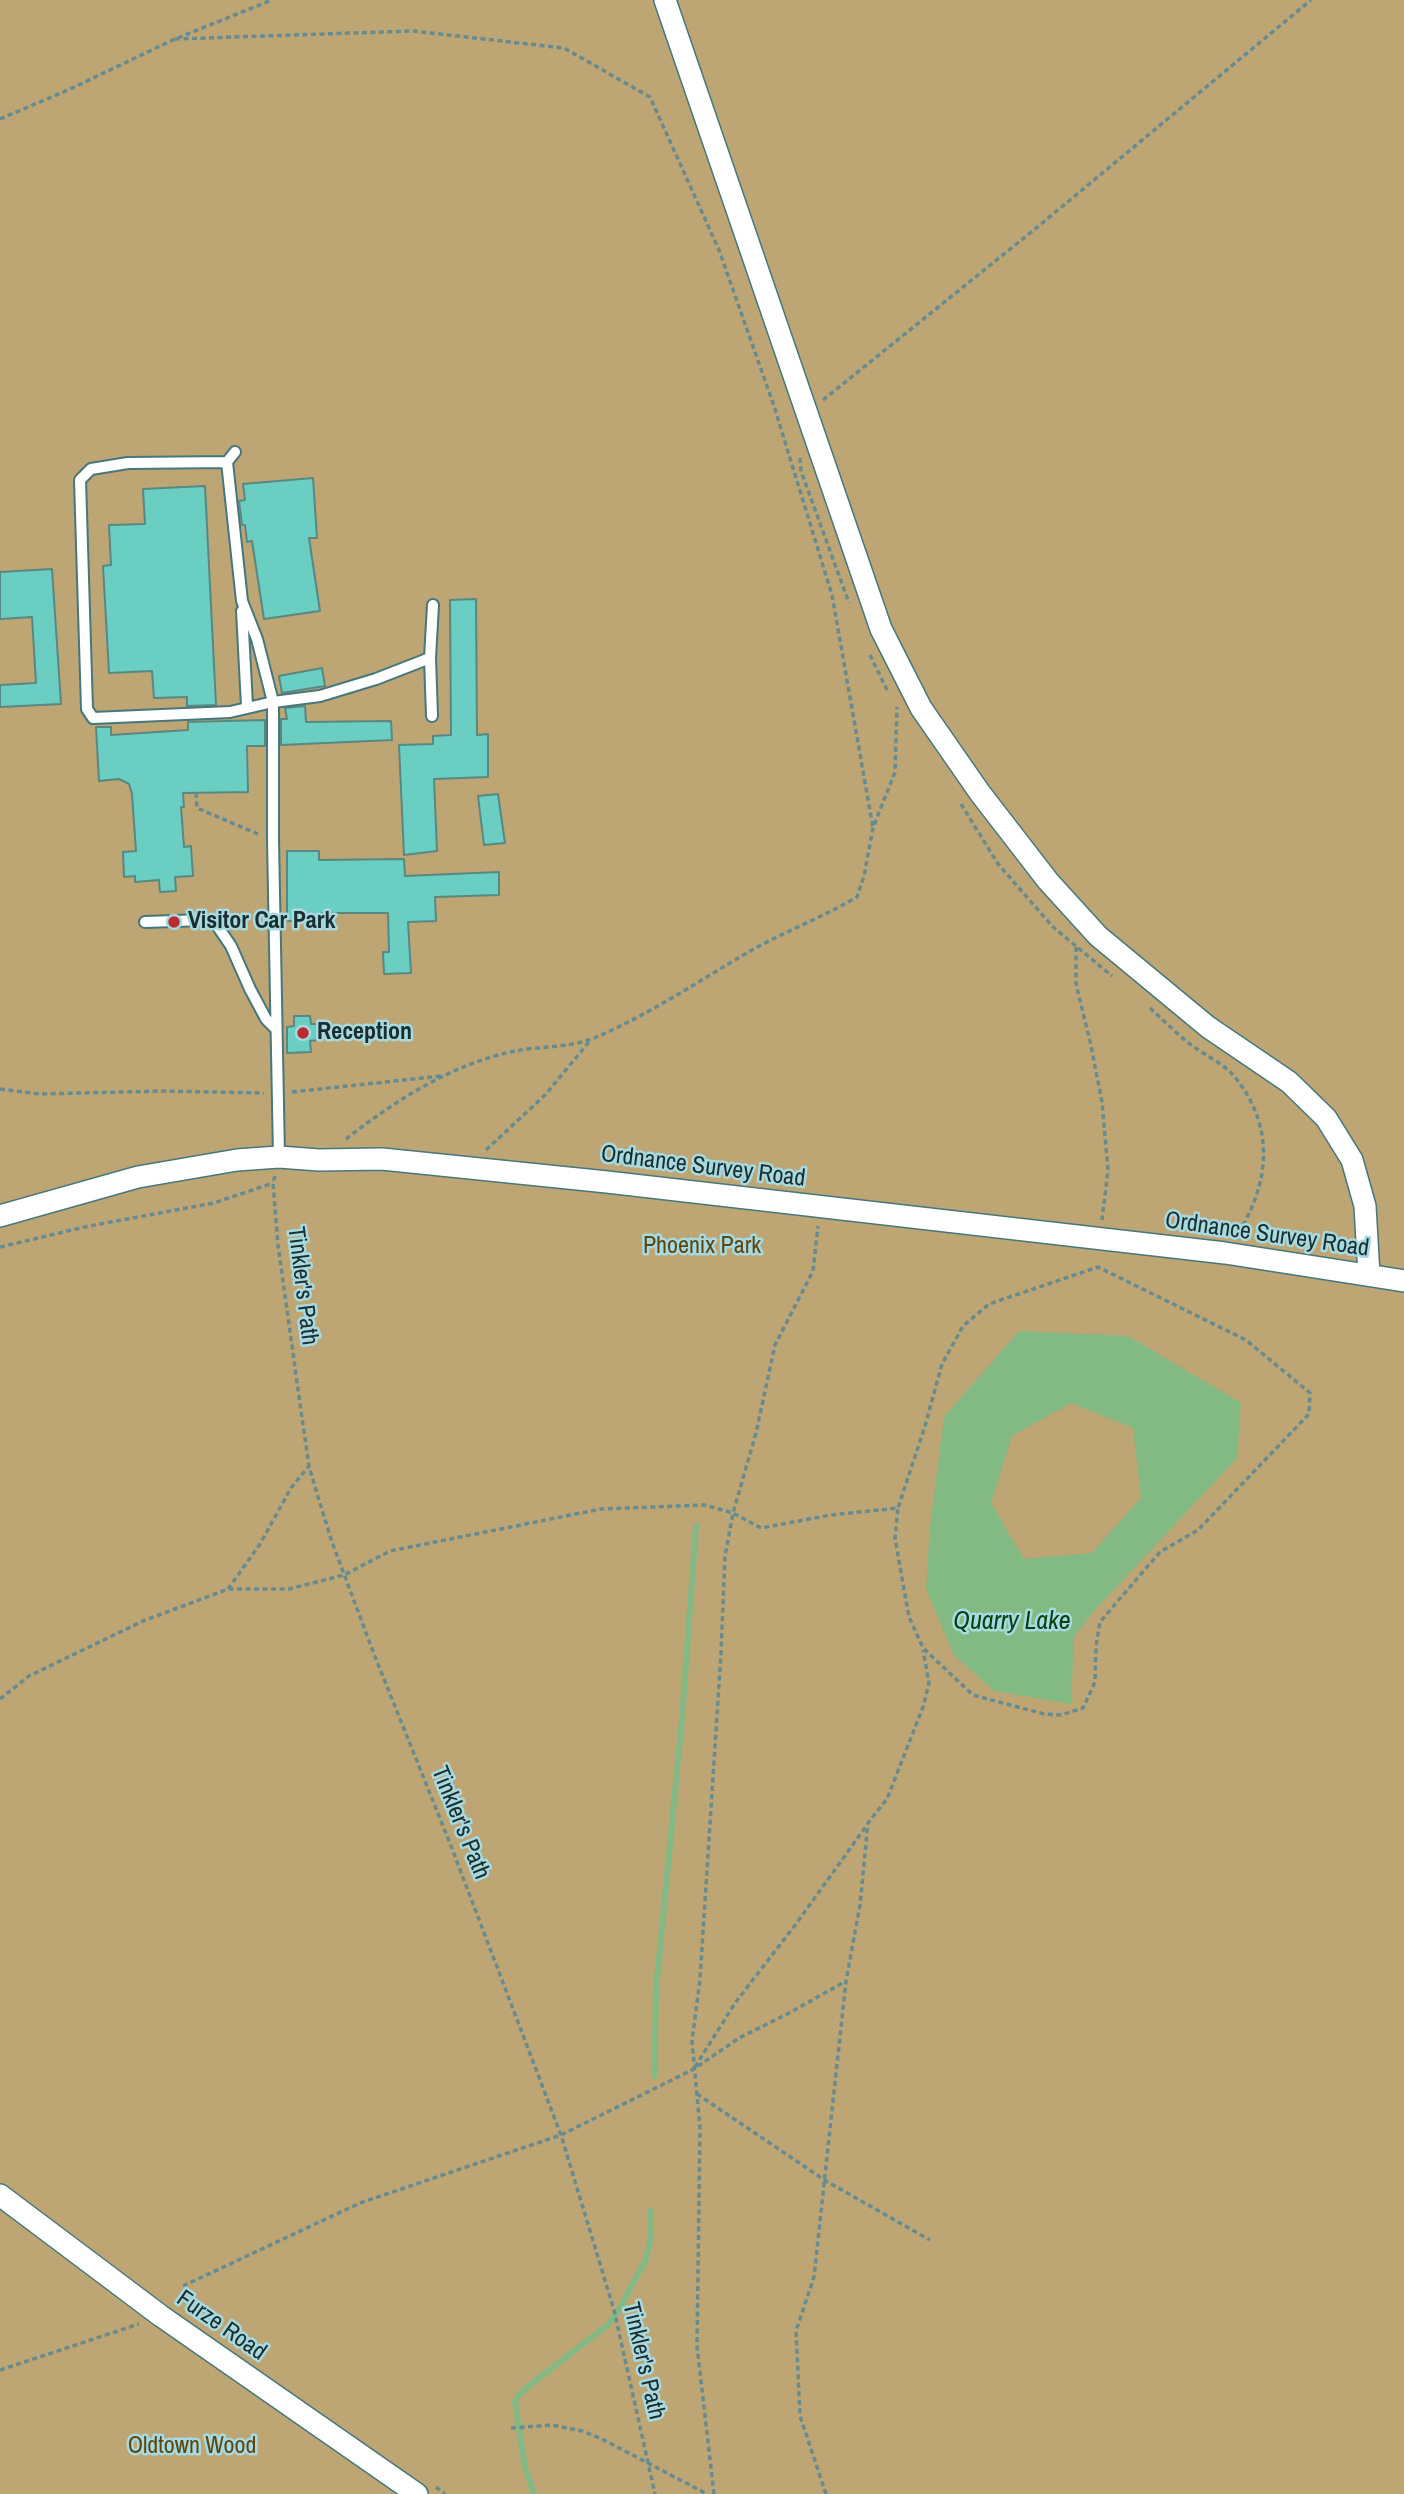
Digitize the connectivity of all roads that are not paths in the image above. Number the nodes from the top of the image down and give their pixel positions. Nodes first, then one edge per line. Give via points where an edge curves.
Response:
1 (665, 0) edge
2 (235, 452) dead end
3 (227, 462) junction
4 (242, 601) junction
5 (433, 605) dead end
6 (430, 658) junction
7 (273, 702) junction
8 (247, 706) junction
9 (432, 716) dead end
10 (145, 922) dead end
11 (275, 1029) junction
12 (279, 1157) junction
13 (0, 1216) edge
14 (1369, 1275) junction
15 (1404, 1281) edge
16 (0, 2195) edge
17 (417, 2494) edge

1 - 14 street via 881,629 921,708 1048,881 1098,936 1208,1027 1289,1082 1326,1118 1352,1160 1365,1206
2 - 3 lane
3 - 4 lane
3 - 8 lane via 128,463 91,469 80,480 87,709 93,718 230,712
4 - 7 lane
4 - 8 lane
5 - 6 lane
6 - 7 lane via 320,696
6 - 9 lane
7 - 8 lane
7 - 11 lane
10 - 11 lane via 204,920 216,924
11 - 12 lane
12 - 13 street, Ordnance Survey Road via 138,1177
12 - 14 street, Ordnance Survey Road via 468,1167 1226,1253
14 - 15 street, Ordnance Survey Road
16 - 17 street, Furze Road via 161,2316

